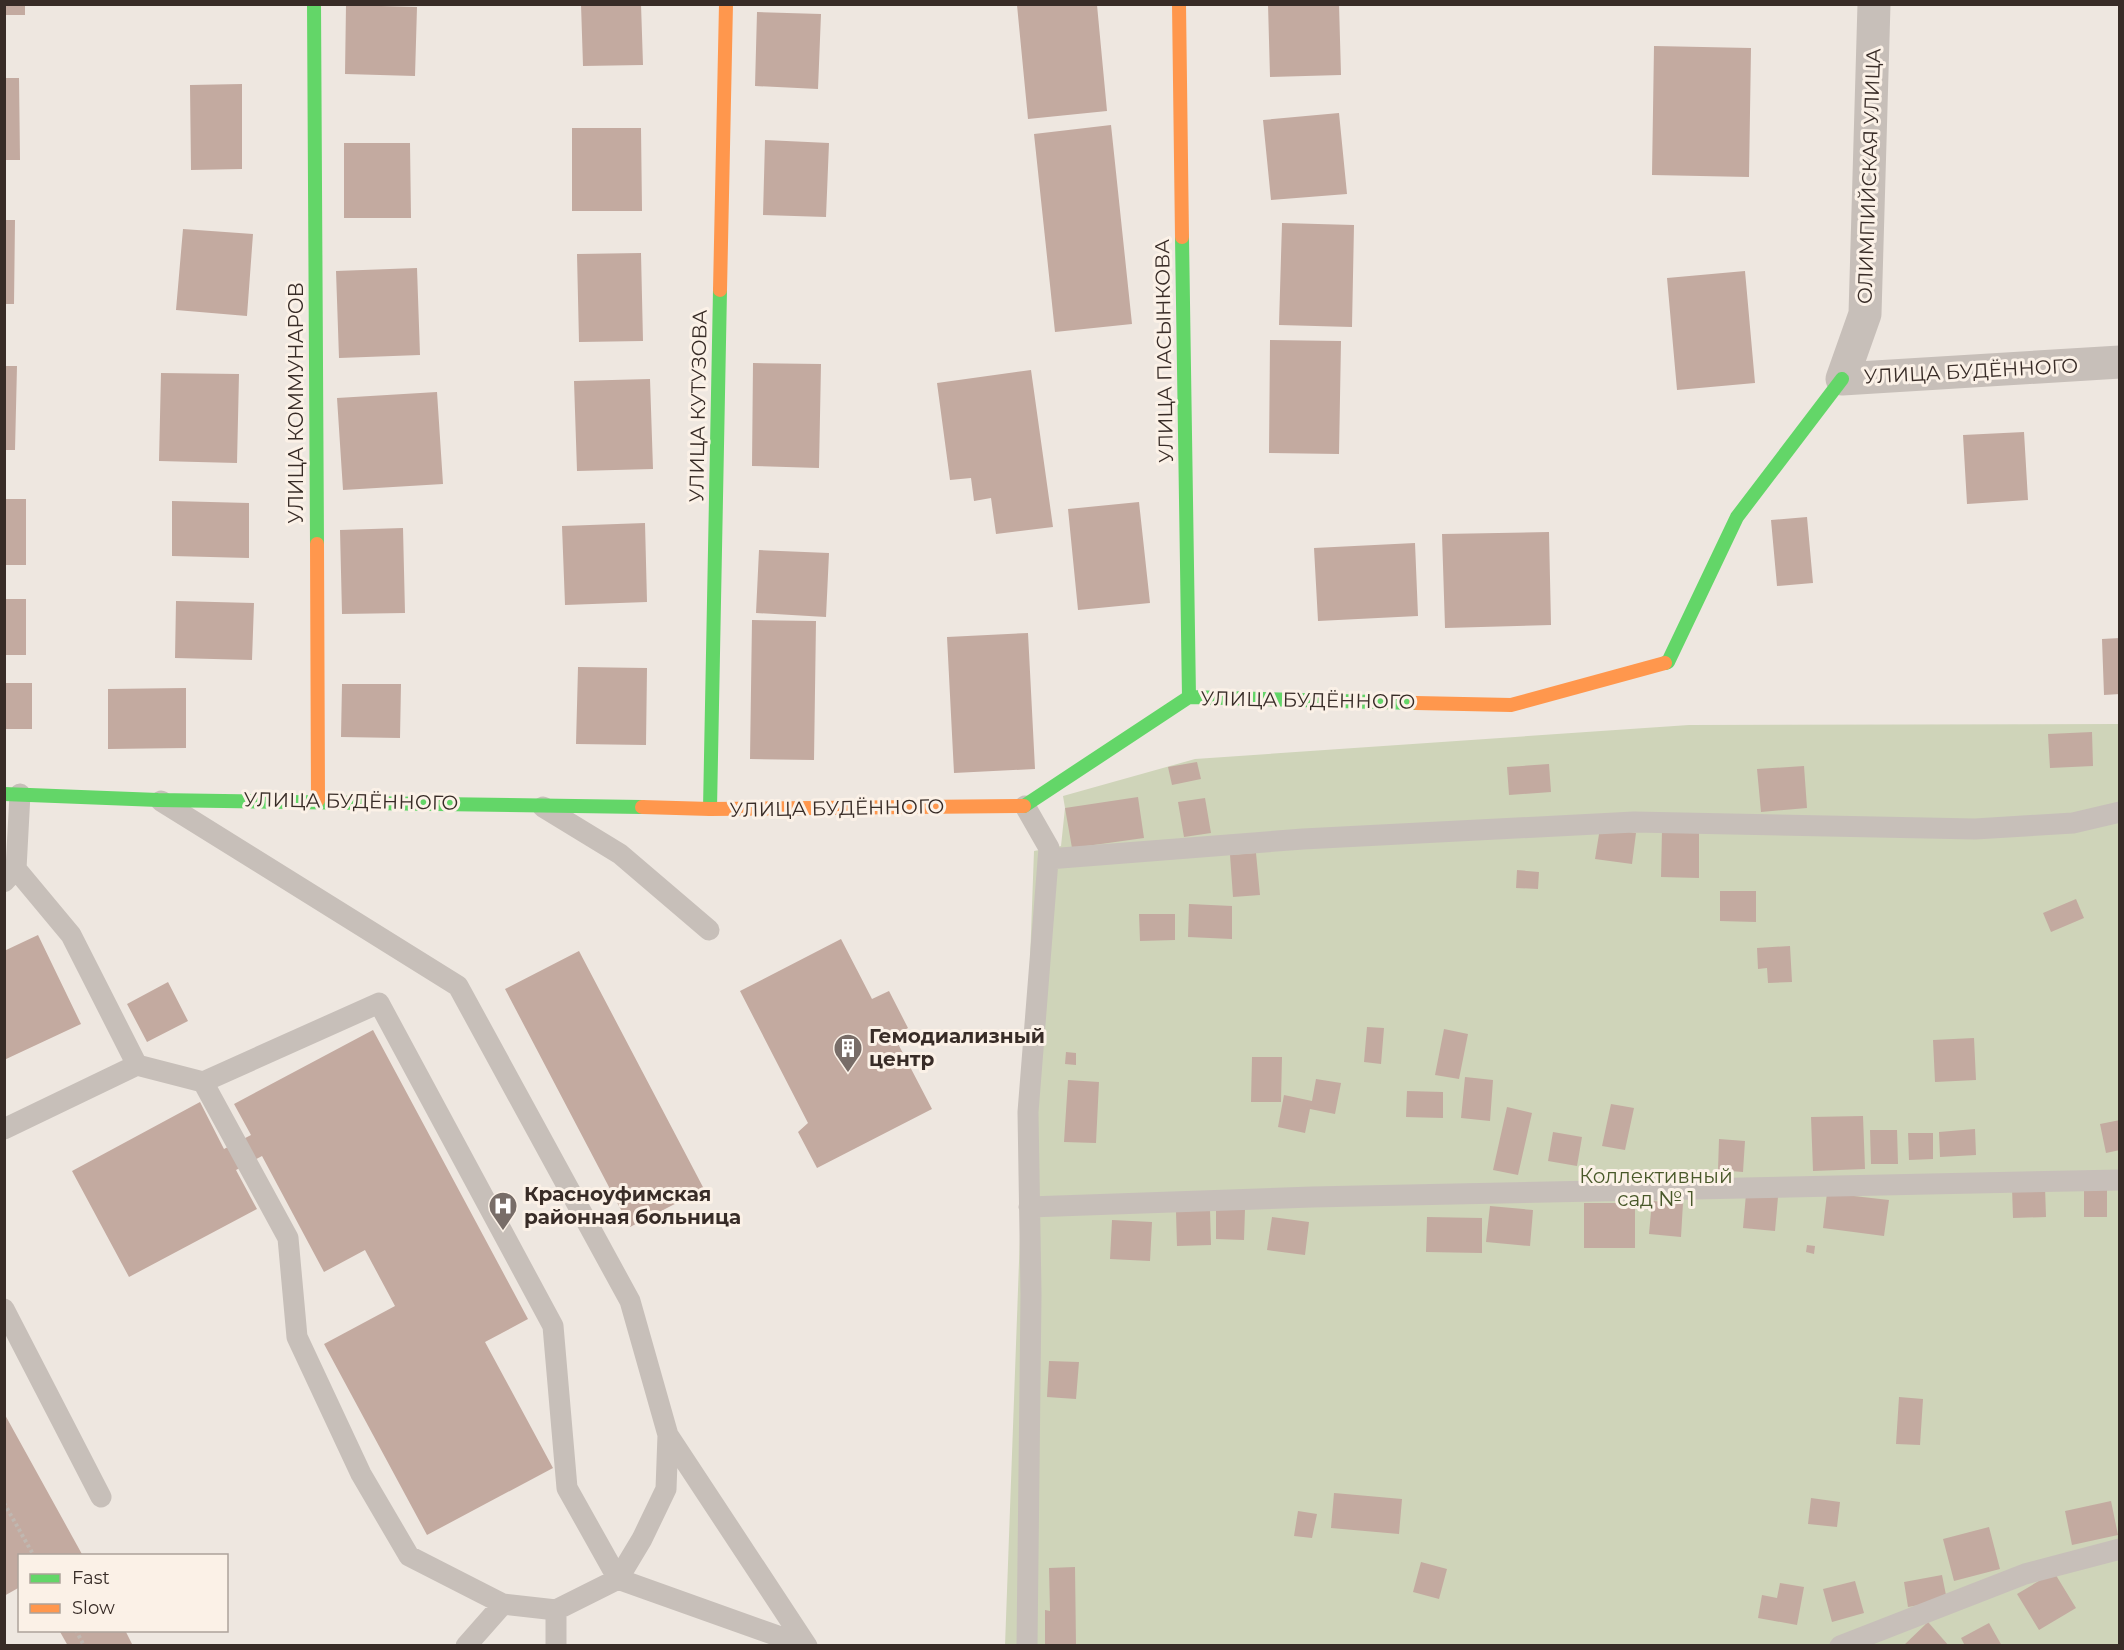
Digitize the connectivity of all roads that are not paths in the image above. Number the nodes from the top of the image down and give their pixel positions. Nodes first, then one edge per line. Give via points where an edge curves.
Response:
1 (314, 4) edge
2 (726, 4) edge
3 (1179, 4) edge
4 (1874, 4) edge
5 (2120, 362) edge
6 (1842, 379) junction
7 (1189, 697) junction
8 (12, 794) edge
9 (158, 800) junction
10 (318, 800) junction
11 (537, 804) junction
12 (1025, 806) junction
13 (710, 809) junction
14 (2120, 812) edge
15 (1048, 859) junction
16 (10, 875) edge
17 (709, 930) dead end
18 (137, 1065) junction
19 (203, 1082) junction
20 (4, 1129) edge
21 (2120, 1180) edge
22 (1029, 1207) junction
23 (4, 1309) edge
24 (668, 1435) junction
25 (101, 1497) dead end
26 (2120, 1549) edge
27 (618, 1579) junction
28 (503, 1604) junction
29 (556, 1610) junction
30 (466, 1646) edge
31 (556, 1646) edge
32 (807, 1646) edge
33 (1027, 1646) edge
34 (1840, 1646) edge

1 - 10 street, УЛИЦА КОММУНАРОВ
2 - 13 street, УЛИЦА КУТУЗОВА
3 - 7 street, УЛИЦА ПАСЫНКОВА
4 - 6 street, ОЛИМПИЙСКАЯ УЛИЦА via 1865,314
5 - 6 street, УЛИЦА БУДЁННОГО
6 - 7 street, УЛИЦА БУДЁННОГО via 1737,517 1668,662 1511,705
7 - 12 street, УЛИЦА БУДЁННОГО
8 - 9 street, УЛИЦА БУДЁННОГО
8 - 16 lane
9 - 10 street, УЛИЦА БУДЁННОГО
9 - 24 lane via 458,986 630,1300
10 - 11 street, УЛИЦА БУДЁННОГО
11 - 13 street, УЛИЦА БУДЁННОГО
11 - 17 lane via 620,854
12 - 13 street, УЛИЦА БУДЁННОГО
12 - 15 lane via 1049,848
14 - 15 lane via 2073,823 1975,829 1634,822 1303,839
15 - 22 lane via 1028,1112
16 - 18 lane via 71,935
18 - 19 lane
18 - 20 lane
19 - 27 lane via 378,1003 553,1326 567,1488
19 - 28 lane via 288,1238 297,1337 360,1474 409,1556
21 - 22 lane
22 - 33 lane
23 - 25 lane
24 - 27 lane via 666,1489
24 - 32 lane
26 - 34 lane via 2025,1574
27 - 29 lane
27 - 32 lane
28 - 29 lane
28 - 30 lane
29 - 31 lane

